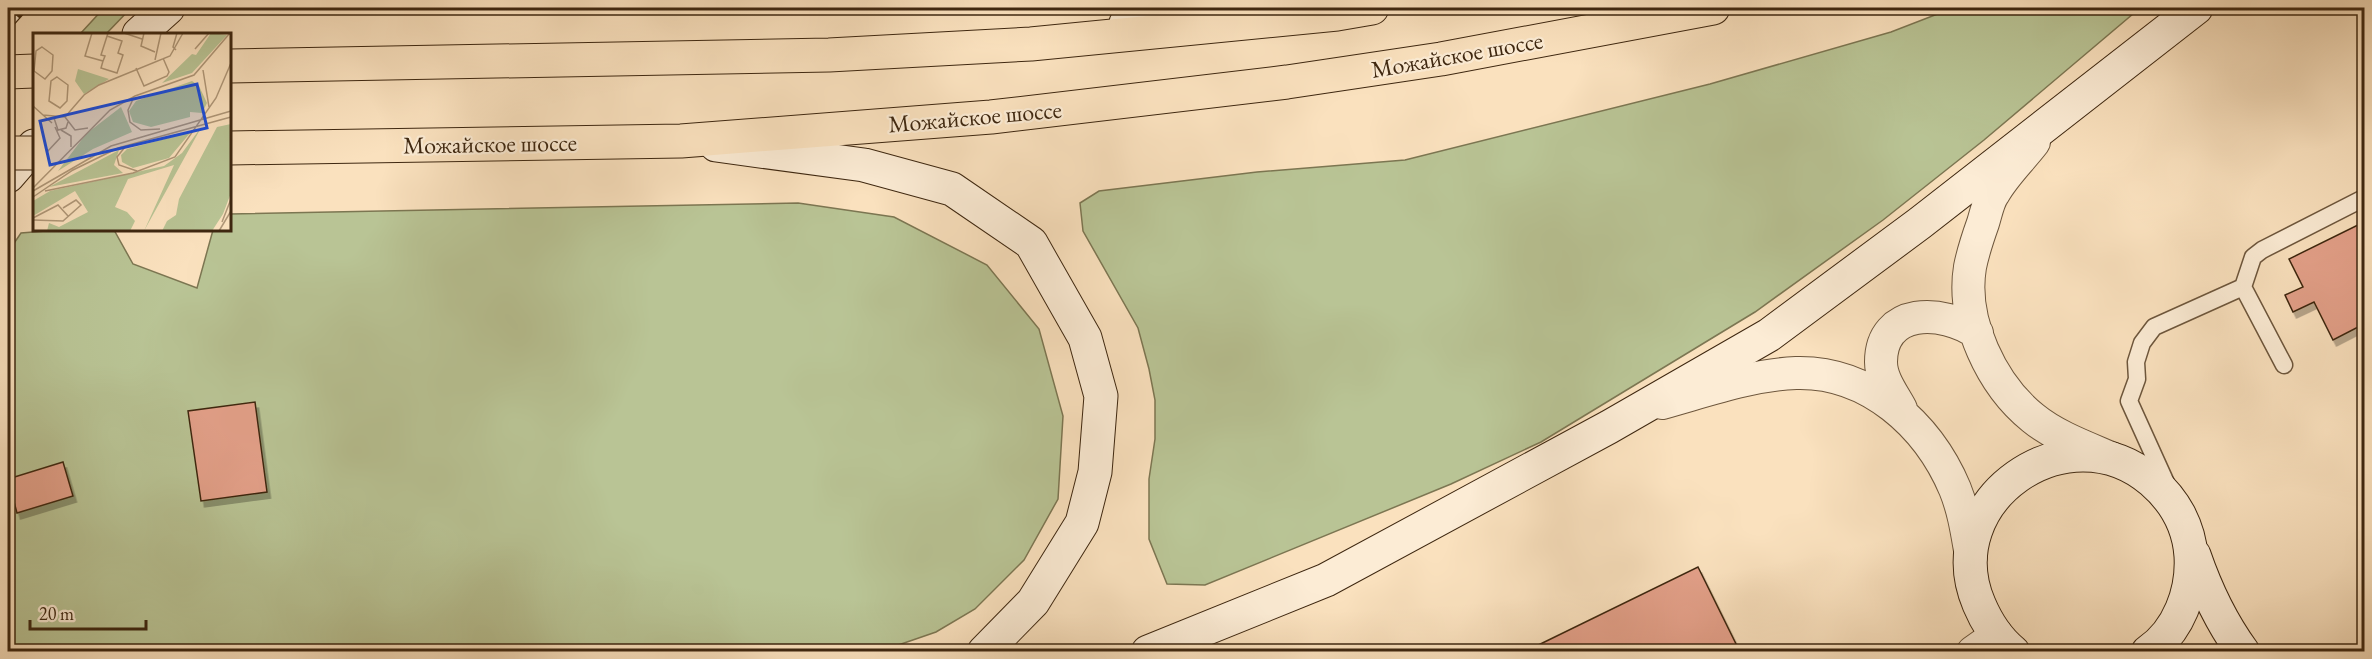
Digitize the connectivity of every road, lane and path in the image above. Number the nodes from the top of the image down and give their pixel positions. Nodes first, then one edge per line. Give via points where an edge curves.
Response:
1 (168, 8) edge
2 (1198, 8) edge
3 (1372, 8) edge
4 (1713, 8) edge
5 (2196, 8) edge
6 (140, 33) edge
7 (1031, 44) junction
8 (231, 66) edge
9 (33, 71) edge
10 (8, 72) edge
11 (2053, 118) junction
12 (681, 141) junction
13 (33, 147) edge
14 (231, 148) edge
15 (8, 153) edge
16 (33, 153) edge
17 (8, 176) edge
18 (2364, 198) edge
19 (2243, 287) junction
20 (1977, 333) junction
21 (2284, 365) dead end
22 (1638, 410) junction
23 (1904, 413) junction
24 (2112, 458) junction
25 (2186, 532) junction
26 (1971, 556) junction
27 (1994, 646) edge
28 (984, 651) edge
29 (1148, 651) edge
30 (2148, 651) edge
31 (2244, 651) edge

1 - 6 street
2 - 7 street
3 - 7 main road
4 - 12 main road, Можайское шоссе via 1441,59 1287,82 991,117
5 - 11 street
7 - 8 main road via 829,55
9 - 10 main road
11 - 20 street via 1993,194 1970,269 1970,301
11 - 22 street via 1769,335
12 - 14 main road, Можайское шоссе
12 - 28 street via 864,165 952,189 1031,243 1085,338 1101,396 1095,472 1082,523 1052,573 1033,602
13 - 17 street
15 - 16 main road, bridge
18 - 19 lane via 2262,250 2253,257
19 - 21 lane
19 - 25 lane via 2154,327 2142,343 2136,362 2138,379 2129,401
20 - 23 street via 1965,324 1926,316 1892,328 1880,363
20 - 24 street via 2005,390 2034,419
22 - 23 street via 1741,381 1796,374 1826,375 1872,390
22 - 29 street via 1326,580
23 - 26 street via 1934,449 1955,489
24 - 25 street via 2141,472 2165,493
24 - 26 street via 2080,454 2048,459 2019,473 1996,494 1979,521
25 - 30 street via 2192,572 2187,598 2175,624
25 - 31 street via 2207,591 2227,630
26 - 27 street via 1973,591

